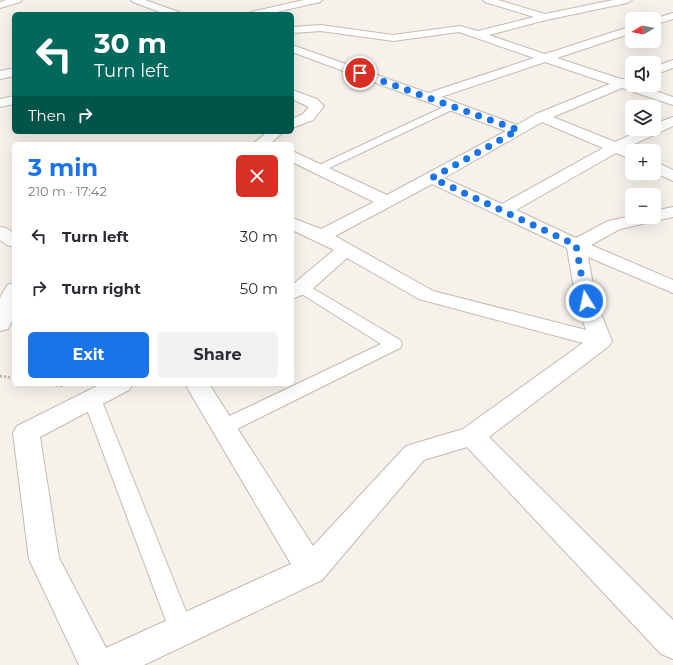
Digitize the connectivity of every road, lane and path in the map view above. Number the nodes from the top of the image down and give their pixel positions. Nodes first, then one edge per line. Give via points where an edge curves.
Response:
1 (17, 0) edge
2 (136, 0) edge
3 (318, 0) edge
4 (488, 0) edge
5 (627, 0) edge
6 (0, 5) edge
7 (169, 12) edge
8 (264, 12) edge
9 (673, 16) edge
10 (545, 17) junction
11 (661, 20) edge
12 (294, 30) edge
13 (625, 31) edge
14 (477, 35) junction
15 (294, 49) edge
16 (544, 58) junction
17 (672, 65) edge
18 (661, 69) edge
19 (12, 72) edge
20 (0, 75) edge
21 (625, 82) edge
22 (625, 82) edge
23 (651, 92) edge
24 (294, 95) edge
25 (428, 97) junction
26 (12, 100) edge
27 (673, 101) edge
28 (0, 103) edge
29 (452, 106) junction
30 (541, 117) junction
31 (673, 122) edge
32 (294, 123) edge
33 (518, 130) junction
34 (274, 134) edge
35 (264, 142) edge
36 (616, 147) junction
37 (625, 152) edge
38 (294, 157) edge
39 (320, 169) junction
40 (661, 170) edge
41 (673, 176) edge
42 (432, 178) junction
43 (386, 201) junction
44 (502, 211) junction
45 (673, 212) edge
46 (661, 215) edge
47 (625, 223) edge
48 (294, 224) edge
49 (0, 232) edge
50 (321, 236) junction
51 (12, 240) edge
52 (576, 245) junction
53 (345, 250) junction
54 (673, 287) edge
55 (297, 291) edge
56 (12, 294) edge
57 (0, 324) edge
58 (0, 333) edge
59 (12, 335) edge
60 (601, 341) junction
61 (0, 376) edge
62 (12, 378) edge
63 (117, 386) edge
64 (198, 386) edge
65 (92, 399) junction
66 (224, 427) junction
67 (472, 436) junction
68 (312, 570) junction
69 (181, 630) junction
70 (673, 643) edge
71 (97, 665) edge
72 (107, 665) edge

1 - 6 street
2 - 7 street
3 - 8 street
4 - 10 street
5 - 10 street
9 - 11 street
10 - 14 street
12 - 14 street via 321,28 393,38 460,29
13 - 16 street
14 - 16 street
15 - 25 street
16 - 21 street
16 - 25 street
17 - 18 street
19 - 20 street
22 - 30 street
23 - 27 street
24 - 32 street via 317,106 308,117
25 - 29 street
26 - 28 street
29 - 33 street
29 - 39 lane
30 - 33 street
30 - 36 street
31 - 36 street
33 - 42 street
34 - 35 street
36 - 37 street
36 - 44 street
38 - 39 street
39 - 43 street
40 - 41 street
42 - 43 street
42 - 44 street
43 - 50 street
44 - 52 street
45 - 46 street
47 - 52 street via 614,225
48 - 50 street
49 - 51 street
50 - 53 street
52 - 54 street
52 - 60 street via 586,301
53 - 55 street
53 - 60 street via 426,295
55 - 66 lane via 394,344
56 - 57 street
58 - 59 street
60 - 67 street
61 - 62 path
63 - 65 street
64 - 66 street
65 - 69 lane
65 - 71 street via 26,433 44,559
66 - 68 street
67 - 68 street via 415,453
67 - 70 street
68 - 69 street
69 - 72 street

